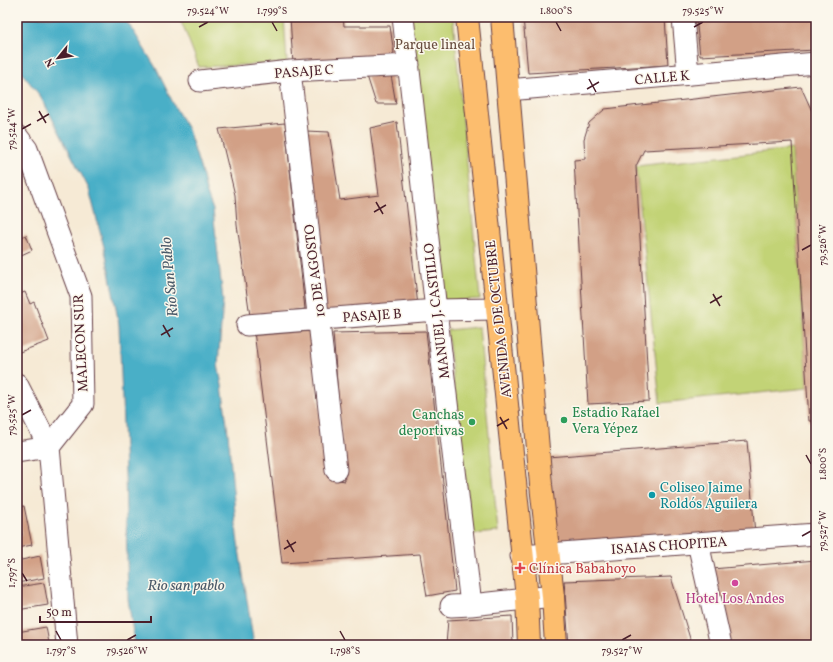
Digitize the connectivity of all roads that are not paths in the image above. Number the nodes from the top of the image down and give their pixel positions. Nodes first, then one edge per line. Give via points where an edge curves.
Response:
1 (403, 17) edge
2 (467, 17) edge
3 (502, 17) edge
4 (683, 17) edge
5 (816, 63) edge
6 (409, 65) junction
7 (290, 71) junction
8 (688, 74) junction
9 (200, 81) dead end
10 (508, 90) junction
11 (17, 136) edge
12 (497, 309) junction
13 (436, 310) junction
14 (320, 318) junction
15 (247, 325) dead end
16 (17, 384) edge
17 (49, 447) junction
18 (17, 452) edge
19 (336, 470) dead end
20 (816, 534) edge
21 (698, 543) junction
22 (549, 554) junction
23 (521, 556) junction
24 (553, 596) junction
25 (527, 598) junction
26 (67, 645) edge
27 (529, 645) edge
28 (556, 645) edge
29 (721, 645) edge

1 - 6 street, MANUEL J. CASTILLO
2 - 12 main road, AVENIDA 6 DE OCTUBRE
3 - 10 main road, AVENIDA 6 DE OCTUBRE
4 - 8 street
5 - 8 street, CALLE K
6 - 7 street, PASAJE C
6 - 13 street, MANUEL J. CASTILLO
7 - 9 street, PASAJE C
7 - 14 street, 10 DE AGOSTO
8 - 10 street, CALLE K
10 - 22 main road, AVENIDA 6 DE OCTUBRE
11 - 17 street, MALECON SUR via 27,149 81,296 83,404
12 - 13 street, PASAJE B
12 - 23 main road, AVENIDA 6 DE OCTUBRE
13 - 14 street, PASAJE B
13 - 25 street, MANUEL J. CASTILLO via 461,605
14 - 15 street, PASAJE B
14 - 19 street, 10 DE AGOSTO
16 - 17 street
17 - 18 street
17 - 26 street
20 - 21 street, ISAIAS CHOPITEA
21 - 22 street, ISAIAS CHOPITEA
21 - 29 street
22 - 23 street, ISAIAS CHOPITEA
22 - 24 main road, AVENIDA 6 DE OCTUBRE
23 - 25 main road, AVENIDA 6 DE OCTUBRE
24 - 25 street
24 - 28 main road, AVENIDA 6 DE OCTUBRE
25 - 27 main road, AVENIDA 6 DE OCTUBRE

